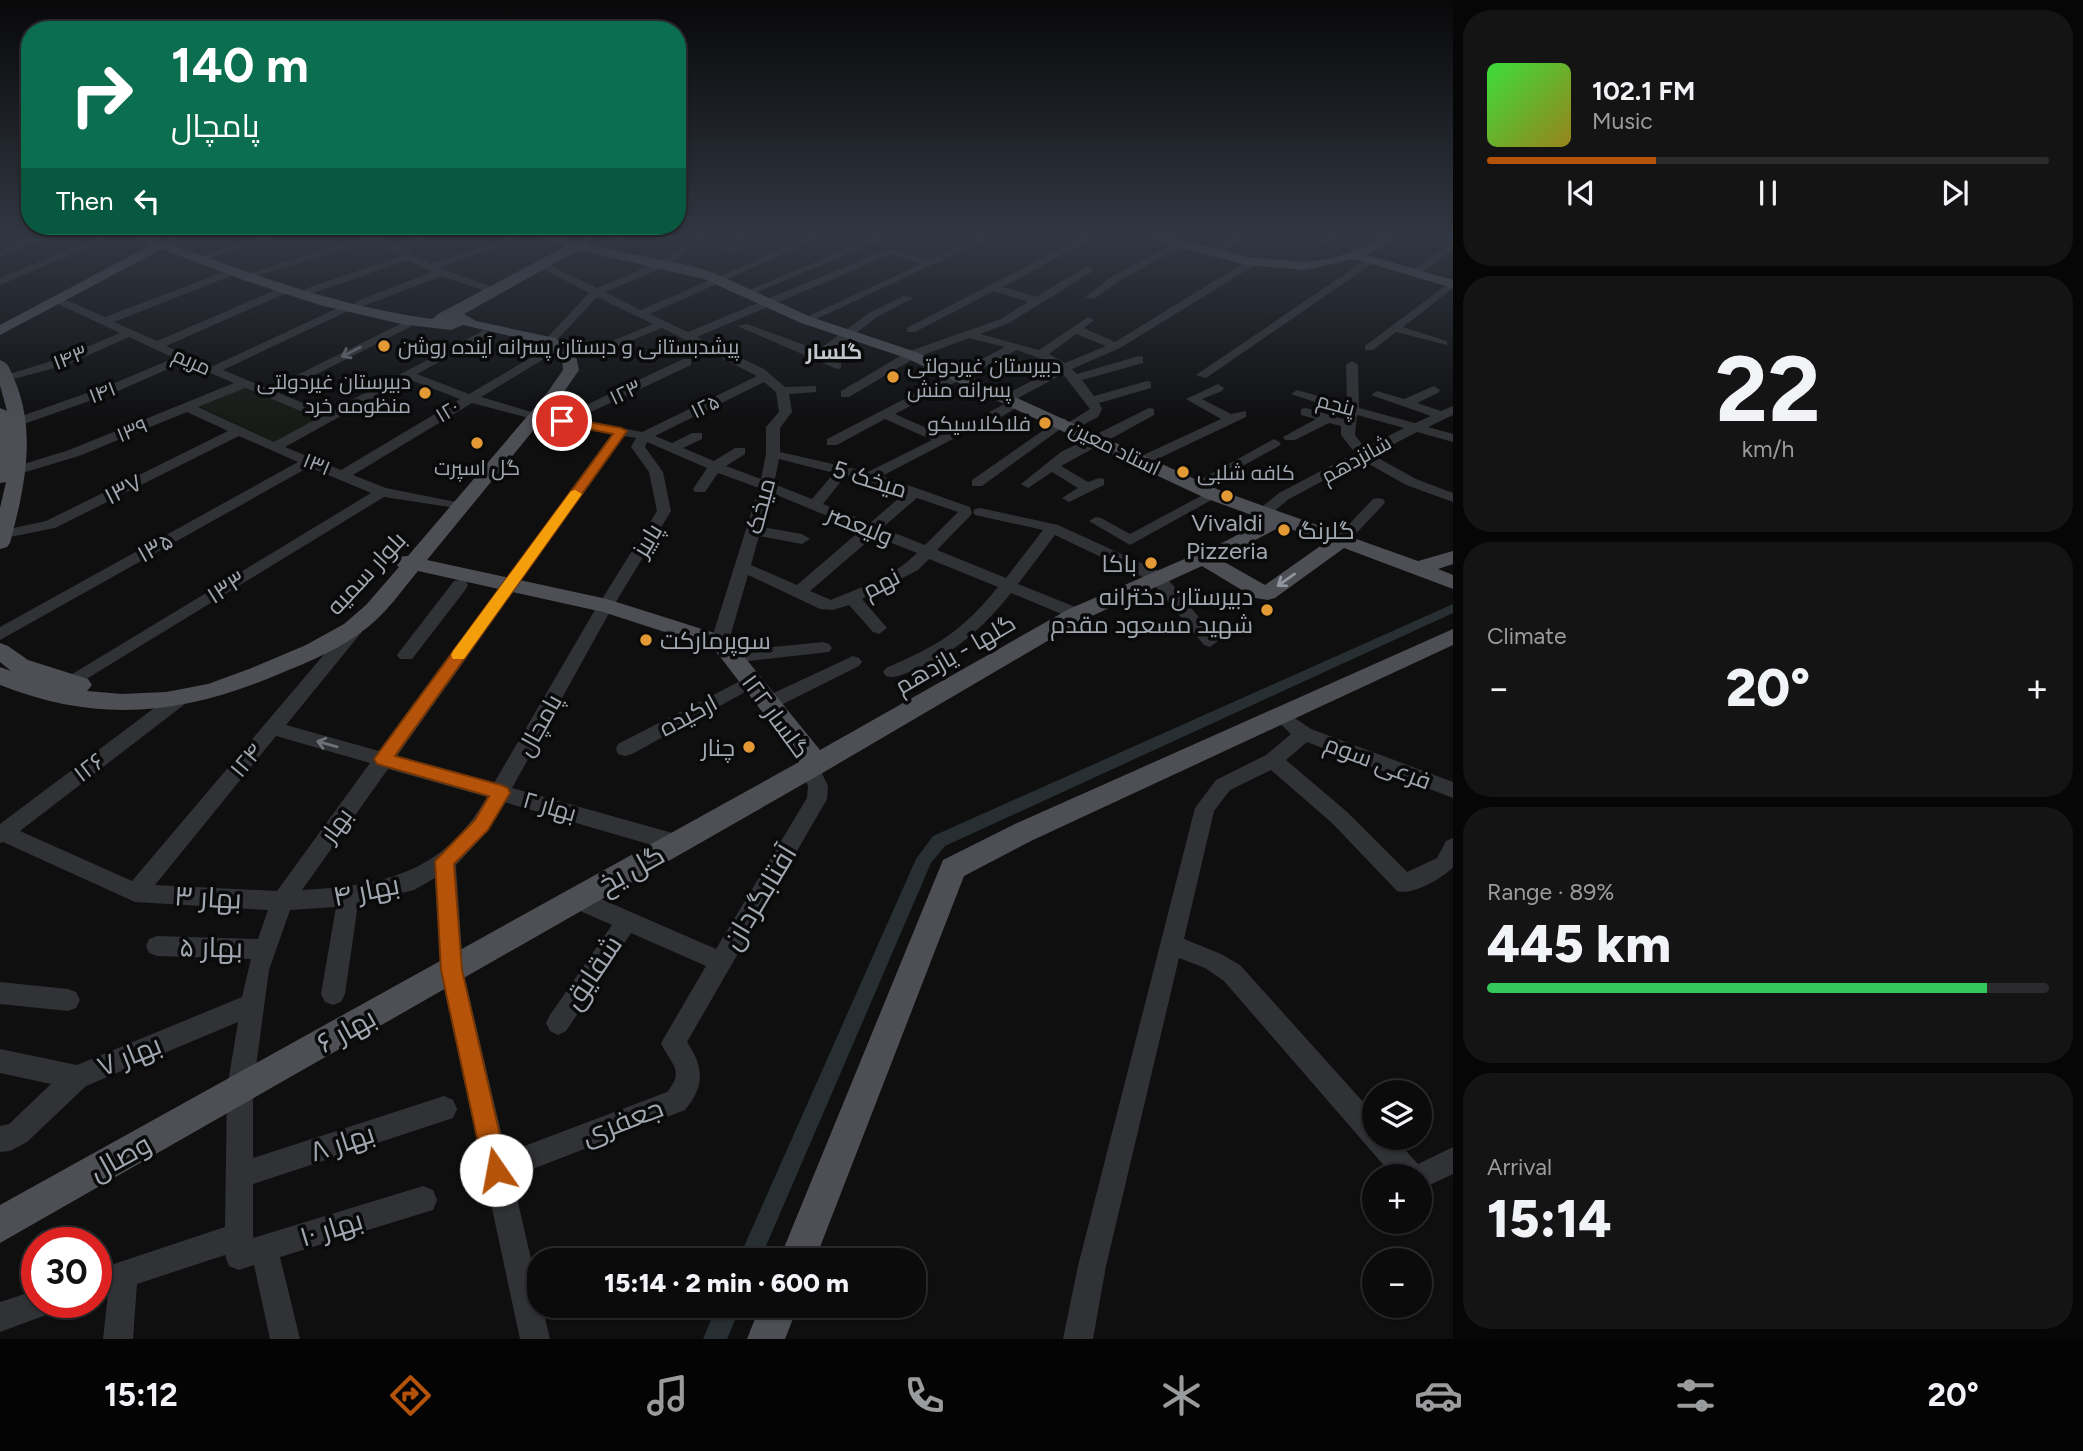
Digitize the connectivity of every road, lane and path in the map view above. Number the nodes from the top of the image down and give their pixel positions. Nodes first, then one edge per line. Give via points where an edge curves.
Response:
1 (46, 298) edge
2 (164, 298) edge
3 (265, 298) edge
4 (317, 298) edge
5 (332, 298) edge
6 (370, 298) edge
7 (482, 298) edge
8 (492, 298) edge
9 (590, 298) edge
10 (607, 298) edge
11 (676, 298) edge
12 (758, 298) edge
13 (778, 298) edge
14 (852, 298) edge
15 (907, 298) edge
16 (971, 298) edge
17 (1028, 298) edge
18 (1044, 298) edge
19 (1193, 298) edge
20 (1315, 298) edge
21 (1435, 298) edge
22 (58, 300) joint
23 (1039, 302) junction
24 (767, 303) junction
25 (353, 306) junction
26 (640, 314) junction
27 (806, 320) junction
28 (1088, 320) dead end
29 (106, 321) junction
30 (450, 321) junction
31 (412, 322) junction
32 (0, 323) edge
33 (662, 324) junction
34 (743, 326) dead end
35 (1075, 329) junction
36 (1397, 329) junction
37 (911, 330) dead end
38 (0, 331) edge
39 (131, 332) junction
40 (848, 332) junction
41 (484, 333) junction
42 (971, 335) junction
43 (689, 336) junction
44 (1443, 343) dead end
45 (158, 345) junction
46 (551, 345) junction
47 (1015, 346) junction
48 (1116, 346) junction
49 (1369, 348) dead end
50 (592, 354) dead end
51 (1041, 354) junction
52 (819, 355) junction
53 (911, 355) junction
54 (184, 358) junction
55 (1139, 360) dead end
56 (687, 362) dead end
57 (837, 365) dead end
58 (1352, 365) dead end
59 (214, 370) junction
60 (3, 371) edge
61 (1071, 373) junction
62 (408, 375) junction
63 (957, 375) junction
64 (1202, 375) dead end
65 (766, 376) junction
66 (244, 384) junction
67 (1147, 385) dead end
68 (1218, 388) dead end
69 (812, 390) dead end
70 (1434, 390) dead end
71 (782, 391) junction
72 (268, 394) junction
73 (845, 394) dead end
74 (1297, 394) dead end
75 (1377, 395) dead end
76 (469, 398) junction
77 (1013, 400) junction
78 (1092, 401) junction
79 (1405, 404) junction
80 (188, 407) junction
81 (1353, 408) junction
82 (1149, 412) dead end
83 (1306, 412) dead end
84 (1448, 413) edge
85 (533, 415) junction
86 (886, 415) junction
87 (991, 417) dead end
88 (328, 418) junction
89 (1327, 419) junction
90 (562, 421) junction
91 (1347, 424) junction
92 (973, 425) dead end
93 (1066, 425) junction
94 (5, 427) edge
95 (1416, 427) junction
96 (239, 430) junction
97 (621, 431) junction
98 (644, 436) junction
99 (697, 436) dead end
100 (1290, 437) dead end
101 (1453, 438) edge
102 (1096, 439) junction
103 (942, 440) junction
104 (832, 442) dead end
105 (1275, 443) dead end
106 (275, 447) junction
107 (675, 447) junction
108 (740, 451) dead end
109 (773, 454) junction
110 (1365, 454) junction
111 (309, 461) junction
112 (1142, 461) junction
113 (1051, 466) junction
114 (715, 467) junction
115 (19, 470) junction
116 (843, 470) junction
117 (483, 474) junction
118 (342, 475) junction
119 (870, 477) junction
120 (0, 478) edge
121 (977, 483) dead end
122 (1028, 484) dead end
123 (767, 486) junction
124 (1196, 486) junction
125 (700, 489) dead end
126 (382, 492) junction
127 (914, 493) junction
128 (1212, 494) junction
129 (6, 496) edge
130 (1069, 498) dead end
131 (1453, 498) edge
132 (1378, 502) dead end
133 (451, 505) junction
134 (814, 506) junction
135 (972, 511) junction
136 (1272, 516) junction
137 (1096, 521) dead end
138 (1053, 528) junction
139 (872, 529) junction
140 (754, 530) junction
141 (1, 539) edge
142 (802, 539) dead end
143 (1342, 540) junction
144 (929, 553) junction
145 (1453, 557) edge
146 (1203, 558) junction
147 (403, 567) junction
148 (743, 567) junction
149 (1423, 570) junction
150 (1157, 577) junction
151 (1453, 582) edge
152 (460, 585) junction
153 (1007, 585) junction
154 (508, 588) junction
155 (799, 592) junction
156 (852, 598) junction
157 (604, 610) junction
158 (1077, 614) junction
159 (357, 626) junction
160 (880, 628) dead end
161 (0, 634) edge
162 (1453, 636) edge
163 (1210, 641) dead end
164 (823, 648) dead end
165 (0, 651) edge
166 (726, 651) junction
167 (406, 655) dead end
168 (853, 662) dead end
169 (892, 672) dead end
170 (0, 675) edge
171 (70, 683) junction
172 (746, 684) junction
173 (179, 699) junction
174 (769, 704) junction
175 (1280, 715) junction
176 (272, 728) junction
177 (1304, 734) junction
178 (625, 749) dead end
179 (383, 759) junction
180 (1273, 760) junction
181 (810, 768) junction
182 (1453, 790) edge
183 (501, 793) junction
184 (1, 834) edge
185 (676, 843) junction
186 (1453, 847) edge
187 (444, 861) junction
188 (135, 893) junction
189 (348, 897) junction
190 (577, 900) junction
191 (282, 901) junction
192 (627, 920) junction
193 (1172, 945) junction
194 (157, 946) dead end
195 (265, 949) junction
196 (720, 962) junction
197 (452, 970) junction
198 (0, 993) edge
199 (333, 995) dead end
200 (68, 1000) dead end
201 (253, 1004) junction
202 (558, 1023) dead end
203 (0, 1061) edge
204 (76, 1077) junction
205 (240, 1089) junction
206 (444, 1109) dead end
207 (1362, 1119) edge
208 (0, 1139) edge
209 (1388, 1150) edge
210 (1453, 1160) edge
211 (1400, 1164) edge
212 (496, 1170) junction
213 (1432, 1170) edge
214 (240, 1175) junction
215 (423, 1200) dead end
216 (0, 1225) edge
217 (248, 1247) junction
218 (802, 1248) edge
219 (124, 1275) junction
220 (112, 1279) edge
221 (21, 1310) edge
222 (0, 1317) edge
223 (774, 1318) edge
224 (118, 1339) edge
225 (285, 1339) edge
226 (535, 1339) edge
227 (766, 1339) edge
228 (1078, 1339) edge

1 - 32 main road
2 - 29 street
3 - 45 street
4 - 25 main road
5 - 25 main road
6 - 25 street
7 - 30 main road
8 - 30 main road
9 - 46 street, ۱۲۰
10 - 26 street
11 - 26 street
12 - 24 main road, استاد معین
13 - 24 street
14 - 27 street
15 - 40 street
16 - 37 street
17 - 23 street
18 - 23 street
19 - 48 street
20 - 64 street
21 - 36 street
22 - 29 street, مریم
22 - 38 main road
23 - 42 street
24 - 27 main road, استاد معین
24 - 43 street
25 - 30 main road
25 - 31 main road
25 - 59 street
26 - 33 street
27 - 40 main road, استاد معین
28 - 35 street
29 - 39 street, مریم
30 - 31 main road
30 - 41 main road
30 - 46 main road
31 -> 72 street
33 - 43 street
33 - 50 street
34 - 52 street
35 - 48 street
35 - 51 street
36 - 44 street
36 - 49 street
39 - 45 street, مریم
39 - 60 street, ۱۴۳ via 62,362
40 - 52 street
40 - 53 main road, استاد معین
41 - 46 main road
41 - 62 street
42 - 47 street
42 - 53 street
43 - 65 street
45 - 54 street, مریم
46 - 76 street, ۱۲۰
46 - 85 main road, بلوار سمیه via 562,368
47 - 51 street
47 - 63 street
48 - 61 street
51 - 61 street
52 - 57 street
53 - 63 main road, استاد معین
53 - 73 street
54 - 59 street, مریم
54 - 94 street, ۱۴۱
55 - 61 street
56 - 90 street, ۱۲۳
58 - 81 street
59 - 66 street, مریم
60 - 94 main road
61 - 77 street
61 - 78 street
62 - 76 street
62 - 88 street
63 - 77 main road, استاد معین
63 - 86 street
65 - 71 street
65 - 98 street, ۱۲۵
66 - 72 street, مریم
66 - 80 street, ۱۳۹
67 - 78 street
68 - 112 street via 1192,400 1236,417
69 - 71 street
70 - 79 street
71 - 109 street, میخک via 786,412 773,427
72 - 88 street, مریم
74 - 81 street, پنجم
75 - 79 street
76 - 85 street
76 - 118 street, ۱۲۰
77 - 87 street
77 - 93 main road, استاد معین
78 - 93 street via 1093,414
79 - 84 street
80 - 96 street, ۱۳۱
80 - 115 street, ۱۳۹
81 - 91 street
81 - 95 street, پنجم
82 - 102 street
83 - 89 street
84 - 95 street, شانزدهم
85 - 90 street, ۱۲۳
85 - 117 main road, بلوار سمیه
86 - 103 street
86 - 104 street
88 - 106 street
89 - 91 street
89 - 100 street
90 - 97 street, ۱۲۳
91 - 110 street via 1354,446
92 - 103 street
93 - 102 main road, استاد معین
93 - 121 street
94 - 115 main road
94 - 120 main road
95 - 101 street, پنجم
95 - 110 street, شانزدهم
96 - 106 street, ۱۳۱
96 - 141 street, ۱۳۷ via 50,525
97 - 98 street, ۱۲۳
97 - 154 street, بهار
98 - 107 street, ولیعصر
98 - 157 street, پاییز via 638,447 656,471 664,511
99 - 107 street
102 - 112 main road, استاد معین
102 - 113 street
103 - 119 street
105 - 124 street
106 - 111 street, ۱۳۱
107 - 114 street, ولیعصر
108 - 114 street
109 - 116 street, میخک 5
109 - 123 street, میخک
110 - 131 street via 1408,483
110 - 136 street, شانزدهم via 1284,496
111 - 118 street, ۱۳۱
111 - 161 street, ۱۳۵
112 - 124 main road, استاد معین
113 - 122 street
113 - 130 street via 1093,484
114 - 123 street, ولیعصر
114 - 125 street
115 - 129 main road
116 - 119 street, میخک 5
116 - 134 street
117 - 133 main road, بلوار سمیه
117 - 147 main road, بلوار سمیه
118 - 126 street, ۱۳۱
119 - 127 street, میخک 5
123 - 134 street, ولیعصر
123 - 140 street, میخک
124 - 128 main road, استاد معین
126 - 133 street, ۱۳۱
126 - 171 street, ۱۳۳
127 - 135 street, میخک 5
127 - 139 street
128 - 136 main road, استاد معین
128 - 137 street via 1130,540
129 - 141 main road
132 - 143 street
133 - 147 main road, بلوار سمیه
134 - 139 street, ولیعصر
135 - 138 street, میخک 5
135 - 144 street, نهم
136 - 143 main road, استاد معین
136 - 146 main road, گلها - یازدهم via 1233,545
138 - 150 street, میخک 5
138 - 153 street
139 - 144 street, ولیعصر
139 - 155 street
140 - 142 street
140 - 148 street, میخک
143 -> 146 main road via 1268,593
143 - 149 main road, استاد معین
144 - 153 street, ولیعصر
144 - 156 street, نهم via 912,567
145 - 149 main road
146 - 150 main road, گلها - یازدهم
147 - 152 main road, گلسار ۱۲۲
147 - 154 main road, گلسار ۱۲۲
147 - 159 main road, بلوار سمیه
147 - 171 main road, بلوار سمیه via 328,635 251,668 151,689 103,689
148 - 155 street
148 - 166 street, میخک
149 - 151 main road, استاد معین
150 - 158 main road, گلها - یازدهم
150 - 163 street
152 - 154 main road, گلسار ۱۲۲
152 - 167 street
153 - 158 street, ولیعصر
153 - 169 street via 960,636 940,651
154 - 157 main road, گلسار ۱۲۲
154 - 179 street, بهار
155 - 156 street, نهم via 829,606
156 - 160 street
157 - 166 main road, گلسار ۱۲۲ via 698,634
157 - 172 main road, گلسار ۱۲۲ via 703,649
157 - 183 street, پامچال
158 - 181 main road, گلها - یازدهم
159 - 173 main road, بلوار سمیه via 294,660
159 - 176 street, ۱۲۴
162 - 175 main road
164 - 166 street
165 - 171 main road, بلوار سمیه via 20,666
166 - 172 main road, گلسار ۱۲۲
168 - 174 street
170 - 173 main road, بلوار سمیه via 45,692 84,699
172 - 174 main road, گلسار ۱۲۲
172 - 178 street, ارکیده
172 - 181 main road, گلسار ۱۲۲ via 779,740 799,764
173 - 184 street, ۱۲۶
174 - 181 main road, گلسار ۱۲۲ via 812,758
175 - 177 street, فرعی سوم
175 - 218 main road via 953,868
179 -> 176 street, بهار ۲
176 - 188 street, ۱۲۴
177 - 180 street
177 - 182 street, فرعی سوم
179 - 183 street, بهار ۲
179 - 191 street, بهار
180 - 186 street via 1339,817 1405,884 1444,864
180 - 193 street via 1223,785 1205,808
181 - 185 main road, گل یخ
181 - 196 street, آفتابگردان via 818,786 817,799
183 - 185 street, بهار ۲
183 - 187 street, پامچال via 481,825
184 - 188 street
185 - 190 main road, گل یخ
187 - 189 street, بهار ۴ via 414,881
187 - 197 street
188 - 191 street, بهار ۳
189 - 191 street, بهار ۴
189 - 199 street
190 - 192 street, آفتابگردان
190 - 197 main road, گل یخ
191 - 195 street, بهار
192 - 196 street, آفتابگردان
192 - 202 street, شقایق
193 - 207 street via 1232,973
193 - 228 street
194 - 195 street, بهار ۵
195 - 201 street, بهار
196 - 212 street, جعفری via 673,1043 690,1066 691,1076 676,1101
197 - 205 main road, بهار ۶
197 - 212 street
198 - 200 street
201 - 204 street, بهار ۷
201 - 205 street, بهار
203 - 204 street, بهار ۷
204 - 208 street via 18,1133
205 - 214 street, بهار
205 - 216 main road, وصال
206 - 214 street, بهار ۸
209 - 211 street
210 - 213 street
212 - 226 street
214 - 217 street, بهار
215 - 217 street, بهار ۱۰
217 - 219 street, بهار ۱۰
217 - 225 street, بهار
219 - 220 street, بهار ۱۰
219 - 224 street
221 - 222 street
223 - 227 main road

